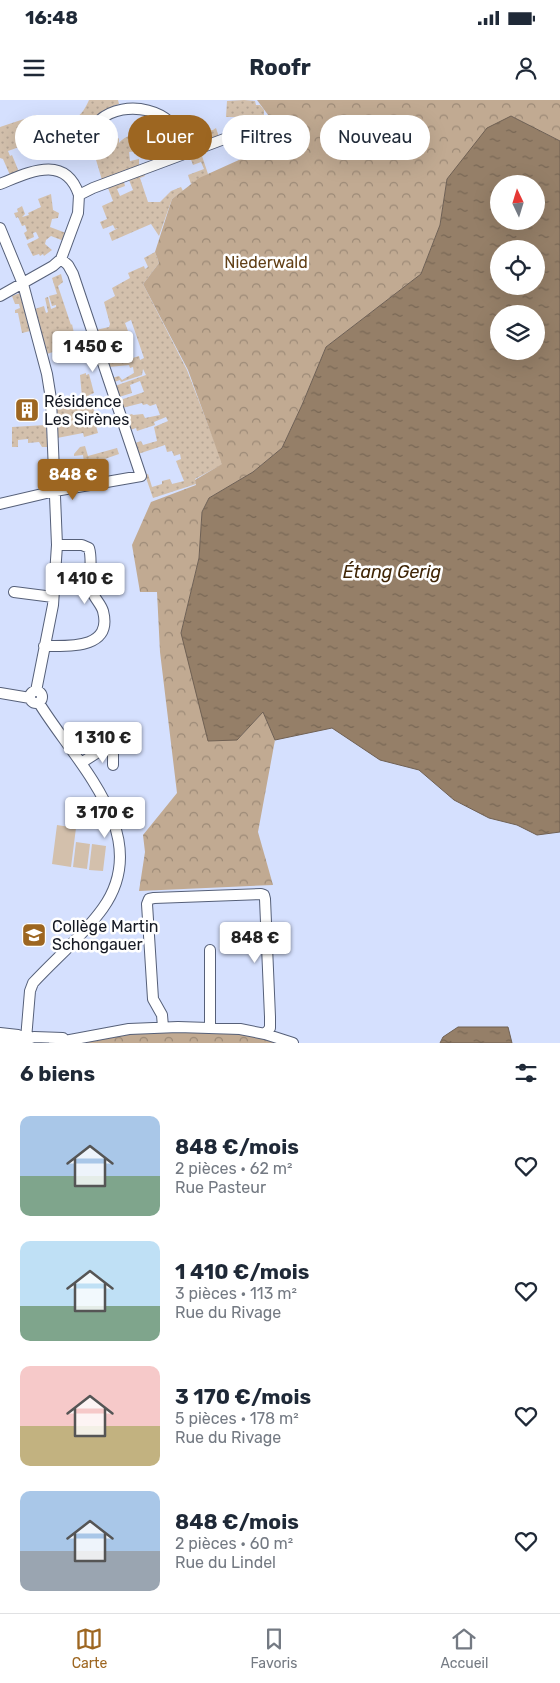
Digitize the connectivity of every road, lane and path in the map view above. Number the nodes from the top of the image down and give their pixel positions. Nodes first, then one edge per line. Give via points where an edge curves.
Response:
1 (102, 115) edge
2 (162, 115) edge
3 (168, 160) edge
4 (0, 184) edge
5 (80, 195) junction
6 (0, 228) edge
7 (62, 259) junction
8 (23, 284) junction
9 (0, 296) edge
10 (54, 491) junction
11 (0, 504) edge
12 (57, 545) junction
13 (14, 592) dead end
14 (53, 597) junction
15 (44, 646) junction
16 (0, 693) edge
17 (35, 697) junction
18 (80, 763) junction
19 (113, 765) dead end
20 (210, 950) dead end
21 (163, 1027) junction
22 (210, 1027) junction
23 (0, 1033) edge
24 (265, 1034) junction
25 (74, 1038) junction
26 (30, 1041) edge
27 (0, 1042) edge
28 (54, 1043) edge
29 (293, 1043) edge

1 - 2 street via 116,108 138,104
3 - 5 street
4 - 5 street via 48,168 67,176
5 - 7 street via 78,213
6 - 8 street
7 - 8 street
7 - 10 street via 73,274 141,476
8 - 9 street
8 - 10 street via 50,389
10 - 11 street
10 - 12 street
12 - 14 street
12 - 15 street via 89,548 91,588 104,619 98,636 86,644
13 - 14 street
14 - 15 street
15 - 17 street
16 - 17 street
17 - 18 street
18 - 19 street via 106,746 116,746
18 - 26 street via 105,800 116,826 120,854 117,876 103,909 33,983 30,992
20 - 22 street
21 - 22 street
21 - 24 street via 162,1015 152,996 149,899 259,894 264,895 270,1028
21 - 25 street
22 - 24 street
23 - 26 street via 18,1035
24 - 29 street
25 - 26 street via 38,1037
25 - 28 street
26 - 27 street

